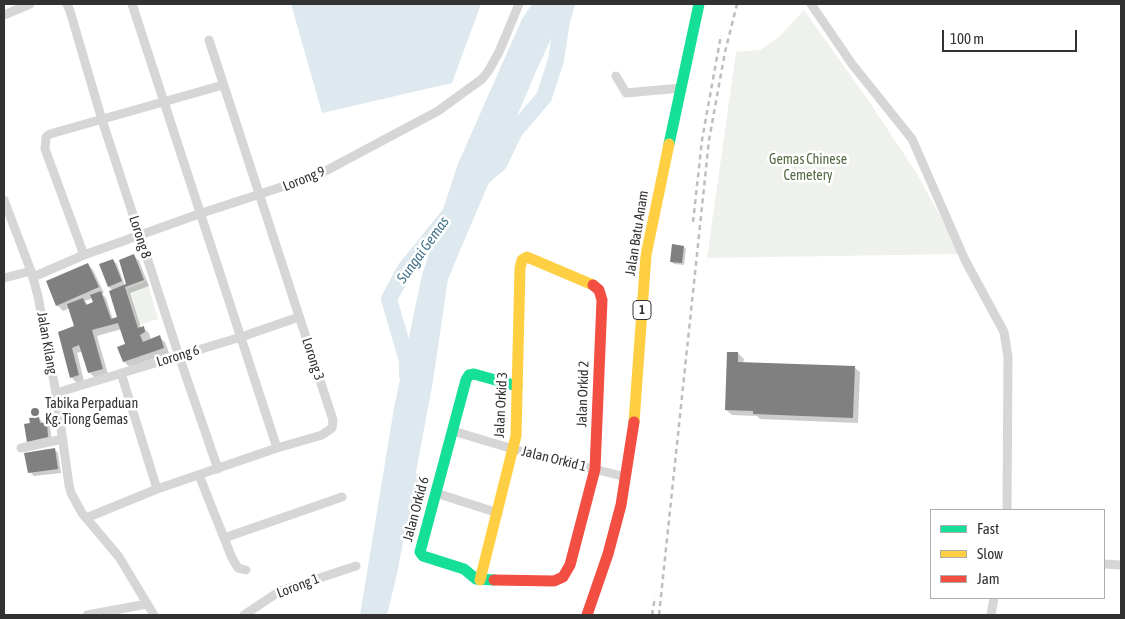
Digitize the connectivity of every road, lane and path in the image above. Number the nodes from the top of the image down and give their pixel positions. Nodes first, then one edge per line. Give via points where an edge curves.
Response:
1 (30, 4) edge
2 (67, 4) edge
3 (132, 4) edge
4 (519, 4) edge
5 (699, 4) edge
6 (811, 4) edge
7 (4, 15) edge
8 (209, 40) dead end
9 (616, 76) dead end
10 (223, 84) junction
11 (681, 88) junction
12 (164, 102) junction
13 (102, 120) junction
14 (260, 196) junction
15 (4, 200) edge
16 (199, 214) junction
17 (140, 236) junction
18 (84, 255) junction
19 (524, 257) joint
20 (32, 274) junction
21 (4, 278) edge
22 (299, 317) junction
23 (241, 337) junction
24 (179, 356) junction
25 (121, 374) junction
26 (517, 386) junction
27 (56, 393) junction
28 (453, 431) junction
29 (62, 439) junction
30 (21, 448) dead end
31 (277, 448) junction
32 (513, 449) junction
33 (218, 468) junction
34 (595, 469) junction
35 (199, 475) junction
36 (626, 477) junction
37 (157, 489) junction
38 (436, 493) junction
39 (342, 497) dead end
40 (1008, 509) edge
41 (498, 513) junction
42 (86, 518) junction
43 (224, 538) junction
44 (1105, 564) edge
45 (1121, 565) edge
46 (356, 566) dead end
47 (246, 570) dead end
48 (480, 580) junction
49 (994, 599) edge
50 (147, 604) junction
51 (88, 615) edge
52 (154, 615) edge
53 (244, 615) edge
54 (587, 615) edge
55 (991, 615) edge

1 - 7 street
2 - 13 street, Lorong 8
3 - 12 street
4 - 14 street, Lorong 9 via 489,70 473,86 438,111 318,175
5 - 11 main road, Jalan Batu Anam / 1
6 - 40 street via 852,64 912,139 965,260 1004,332 1008,357
8 - 10 street, Lorong 3
9 - 11 street via 626,93
10 - 12 street
10 - 14 street, Lorong 3
11 - 36 main road, Jalan Batu Anam / 1 via 646,255 635,420
12 - 13 street
12 - 16 street
13 - 17 street, Lorong 8
13 - 18 street via 50,134 44,143
14 - 16 street, Lorong 9
14 - 22 street, Lorong 3
15 - 20 street, Jalan Kilang
16 - 17 street, Lorong 9
16 - 23 street
17 - 18 street, Lorong 9
17 - 24 street, Lorong 8
18 - 20 street, Lorong 9
19 - 26 main road, Jalan Orkid 3 via 520,268
19 - 34 main road, Jalan Orkid 2 via 591,284 601,294
20 - 21 street, Lorong 9
20 - 27 street, Jalan Kilang
22 - 23 street, Lorong 6
22 - 31 street, Lorong 3 via 333,424 326,434
23 - 24 street, Lorong 6
23 - 31 street
24 - 25 street, Lorong 6
24 - 33 street, Lorong 8
25 - 27 street, Lorong 6
25 - 37 street
26 - 28 main road, Jalan Orkid 6 via 469,375
26 - 32 main road, Jalan Orkid 3
27 - 29 street, Jalan Kilang
28 - 32 street, Jalan Orkid 1
28 - 38 main road, Jalan Orkid 6
29 - 30 street
29 - 42 street, Jalan Kilang via 69,485
31 - 33 street, Lorong 3
32 - 34 street, Jalan Orkid 1
32 - 41 main road, Jalan Orkid 3
33 - 35 street, Lorong 3
34 - 36 street, Jalan Orkid 1
34 - 48 main road, Jalan Orkid 2 via 570,565 563,577 554,581
35 - 37 street, Lorong 3
35 - 43 street
36 - 54 main road, Jalan Batu Anam / 1 via 608,554
37 - 42 street, Lorong 3
38 - 41 street
38 - 48 main road, Jalan Orkid 6 via 420,554 464,569
39 - 43 street
41 - 48 main road, Jalan Orkid 3
42 - 50 street, Jalan Kilang via 119,557
43 - 47 street via 235,565
44 - 45 street
46 - 53 street, Lorong 1 via 280,591
49 - 55 street
50 - 51 street
50 - 52 street, Jalan Kilang

